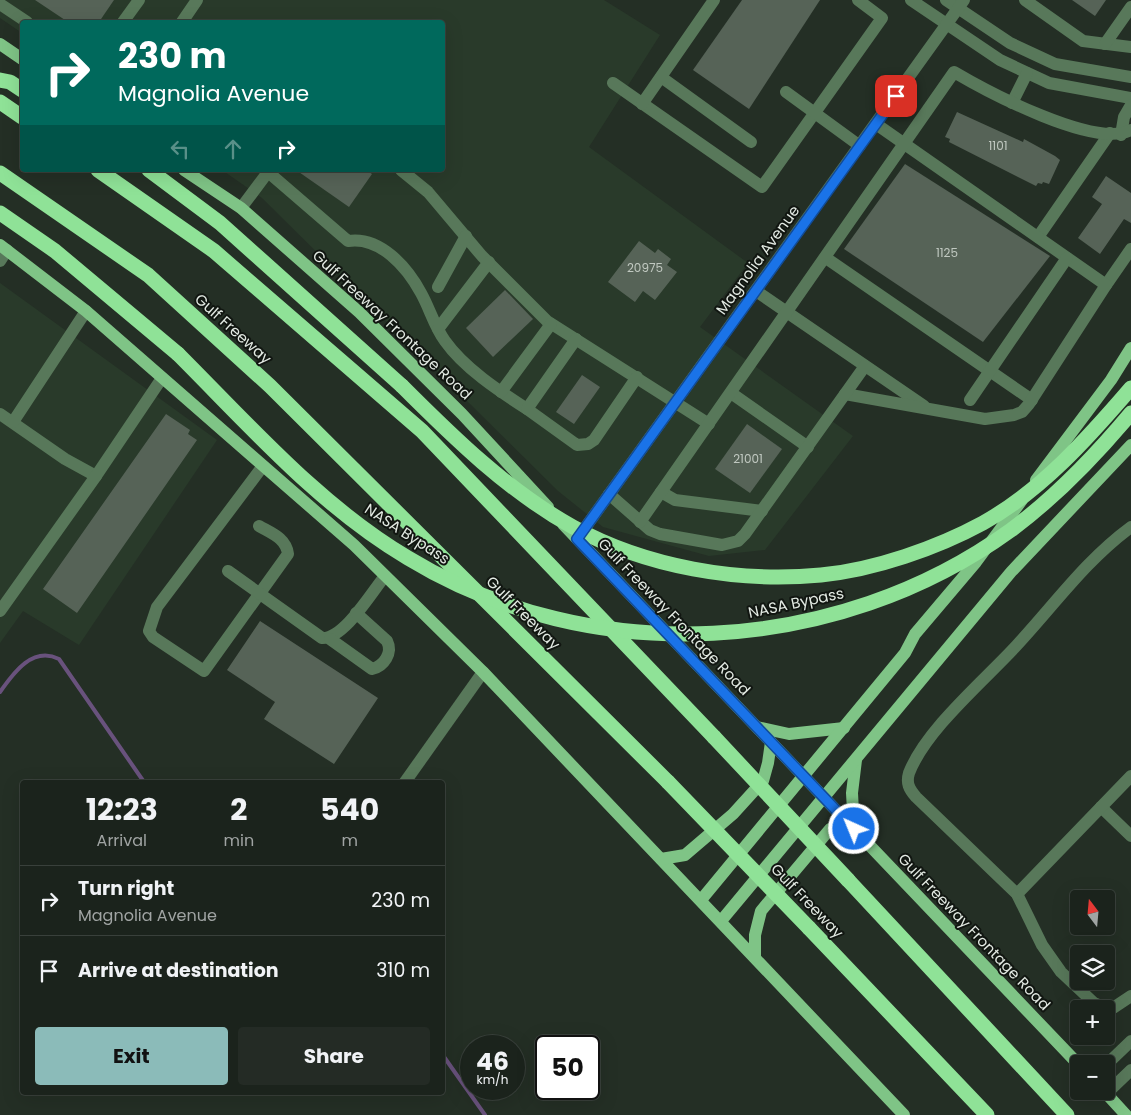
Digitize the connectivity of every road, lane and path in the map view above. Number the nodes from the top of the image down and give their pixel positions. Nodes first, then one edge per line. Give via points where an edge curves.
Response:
1 (139, 0) edge
2 (197, 0) edge
3 (714, 0) edge
4 (858, 0) edge
5 (911, 0) edge
6 (946, 0) edge
7 (1025, 0) edge
8 (0, 4) edge
9 (961, 4) edge
10 (1131, 7) edge
11 (24, 20) edge
12 (124, 20) edge
13 (184, 20) edge
14 (947, 25) junction
15 (0, 44) edge
16 (1105, 44) junction
17 (1131, 47) edge
18 (20, 58) edge
19 (1027, 73) junction
20 (661, 77) junction
21 (1131, 77) edge
22 (0, 80) edge
23 (613, 83) dead end
24 (20, 89) edge
25 (786, 92) dead end
26 (1131, 98) edge
27 (0, 102) edge
28 (642, 104) junction
29 (1012, 104) junction
30 (1131, 105) edge
31 (815, 113) junction
32 (20, 116) edge
33 (876, 124) junction
34 (1121, 133) edge
35 (751, 142) dead end
36 (905, 145) junction
37 (860, 146) junction
38 (101, 172) edge
39 (152, 172) edge
40 (187, 172) edge
41 (403, 172) edge
42 (0, 173) edge
43 (241, 208) junction
44 (0, 213) edge
45 (466, 236) junction
46 (1038, 237) junction
47 (1131, 249) edge
48 (2, 252) edge
49 (826, 258) junction
50 (1067, 258) junction
51 (489, 262) junction
52 (1106, 285) junction
53 (438, 287) dead end
54 (756, 291) junction
55 (86, 311) junction
56 (788, 313) junction
57 (551, 324) junction
58 (438, 329) junction
59 (576, 339) junction
60 (1131, 348) edge
61 (865, 366) junction
62 (990, 371) junction
63 (637, 377) junction
64 (162, 378) junction
65 (1131, 388) edge
66 (501, 392) junction
67 (731, 393) junction
68 (845, 394) junction
69 (970, 400) dead end
70 (1032, 400) junction
71 (676, 401) junction
72 (527, 409) junction
73 (928, 409) junction
74 (1131, 413) edge
75 (0, 414) edge
76 (12, 422) junction
77 (709, 424) junction
78 (1131, 446) edge
79 (808, 447) junction
80 (263, 466) junction
81 (96, 476) junction
82 (661, 492) junction
83 (609, 494) junction
84 (762, 511) junction
85 (640, 522) junction
86 (258, 526) dead end
87 (1131, 527) edge
88 (577, 539) junction
89 (228, 571) dead end
90 (385, 576) junction
91 (260, 593) junction
92 (0, 611) edge
93 (356, 613) junction
94 (330, 639) junction
95 (483, 672) junction
96 (757, 727) junction
97 (844, 728) junction
98 (771, 742) junction
99 (856, 758) junction
100 (804, 776) junction
101 (1131, 776) edge
102 (406, 780) edge
103 (824, 797) junction
104 (1101, 807) junction
105 (854, 829) junction
106 (1131, 836) edge
107 (661, 859) junction
108 (1017, 894) junction
109 (701, 900) junction
110 (720, 921) junction
111 (755, 957) junction
112 (1131, 996) edge
113 (1131, 1041) edge
114 (1070, 1056) edge
115 (1115, 1056) edge
116 (1131, 1070) edge
117 (1115, 1084) edge
118 (1112, 1100) edge
119 (904, 1115) edge
120 (987, 1115) edge
121 (1067, 1115) edge
122 (1126, 1115) edge

1 - 12 street
2 - 13 street
3 - 20 street
4 - 31 street via 882,18
5 - 14 street
6 - 9 street
7 - 16 street via 1078,39
8 - 11 street
9 - 14 street, Magnolia Avenue
9 - 21 street via 1010,43 1055,64
10 - 16 street
14 - 19 street via 1000,60
14 - 33 street, Magnolia Avenue
15 - 18 main road
16 - 17 street
19 - 26 street via 1049,83
19 - 29 street
20 - 28 street
20 - 35 street
22 - 24 highway
23 - 28 street
25 - 31 street
27 - 32 highway
28 - 31 street via 762,187
29 - 34 street via 1076,127
29 - 36 street via 954,72
30 - 34 street via 1124,117
31 - 37 street
33 - 36 street
33 - 37 street, Magnolia Avenue
34 - 46 street
36 - 46 street
36 - 49 street
37 - 54 street, Magnolia Avenue
38 - 121 highway, bridge via 214,251 422,431 714,737
39 - 65 highway, NASA Bypass, bridge via 220,223 493,472 572,526 617,548 663,562 719,572 768,576 822,575 918,551 984,522 1028,492 1060,465
40 - 43 main road, Gulf Freeway Frontage Road
41 - 45 street via 428,192
42 - 120 highway, Gulf Freeway, bridge via 148,275 256,373 668,782
43 - 58 street via 268,172 348,242 366,241 384,249 421,292
43 - 88 main road, Gulf Freeway Frontage Road via 359,312 462,414
44 - 74 highway, NASA Bypass, bridge via 54,251 178,354 322,495 376,538 436,575 499,602 566,621 638,633 708,634 778,627 842,612 900,591 977,552 1037,510 1087,464
45 - 51 street
45 - 53 street
46 - 50 street
47 - 52 street
48 - 55 main road
49 - 56 street
49 - 62 street
50 - 52 street
50 - 62 street
51 - 57 street
51 - 58 street
52 - 70 street
54 - 56 street
54 - 71 street, Magnolia Avenue
55 - 64 main road
55 - 76 street
56 - 61 street
56 - 67 street
57 - 59 street
57 - 66 street
58 - 66 street via 446,342
59 - 63 street
59 - 72 street
60 - 97 main road via 1111,380 976,562 915,634 905,653
61 - 68 street
61 - 73 street
62 - 69 street
62 - 70 street
63 - 71 street
63 - 72 street via 588,444 577,445
64 - 80 main road
64 - 81 street
66 - 72 street
67 - 77 street
67 - 79 street
68 - 73 street
68 - 79 street
70 - 73 street via 1022,412 996,419
71 - 77 street
71 - 83 street, Magnolia Avenue
75 - 76 street
76 - 81 street
77 - 82 street
78 - 99 main road via 1011,572
79 - 84 street
80 - 90 main road
80 - 91 street via 157,607 149,631 204,671
81 - 92 street
82 - 84 street via 676,500
82 - 85 street
83 - 85 street
83 - 88 street, Magnolia Avenue
84 - 85 street via 738,541 722,545 660,534
86 - 91 street via 282,540 288,554
87 - 108 street via 1070,582 1018,644 940,726 910,772 909,788 916,797
88 - 96 main road, Gulf Freeway Frontage Road
89 - 91 street
90 - 93 street
90 - 95 main road
91 - 94 street via 322,638
93 - 94 street via 341,632
93 - 94 street via 390,647 390,653 379,667 372,669
95 - 102 street
95 - 107 main road
96 - 97 main road via 789,734
96 - 98 main road, Gulf Freeway Frontage Road
97 - 100 main road
98 - 100 main road, Gulf Freeway Frontage Road
98 - 107 main road via 763,781 733,814 684,855
99 - 103 main road
99 - 105 main road via 852,793
100 - 103 main road, Gulf Freeway Frontage Road
100 - 109 main road
101 - 104 street
103 - 105 main road, Gulf Freeway Frontage Road
103 - 110 main road
104 - 106 street
104 - 108 street
105 - 111 main road via 843,825 830,829 761,911 755,935
105 - 114 main road, Gulf Freeway Frontage Road
107 - 109 main road
108 - 112 street via 1042,945 1061,972 1094,1003 1114,1008
109 - 110 main road
110 - 111 main road
111 - 119 main road
113 - 115 street
116 - 117 street
118 - 122 main road

